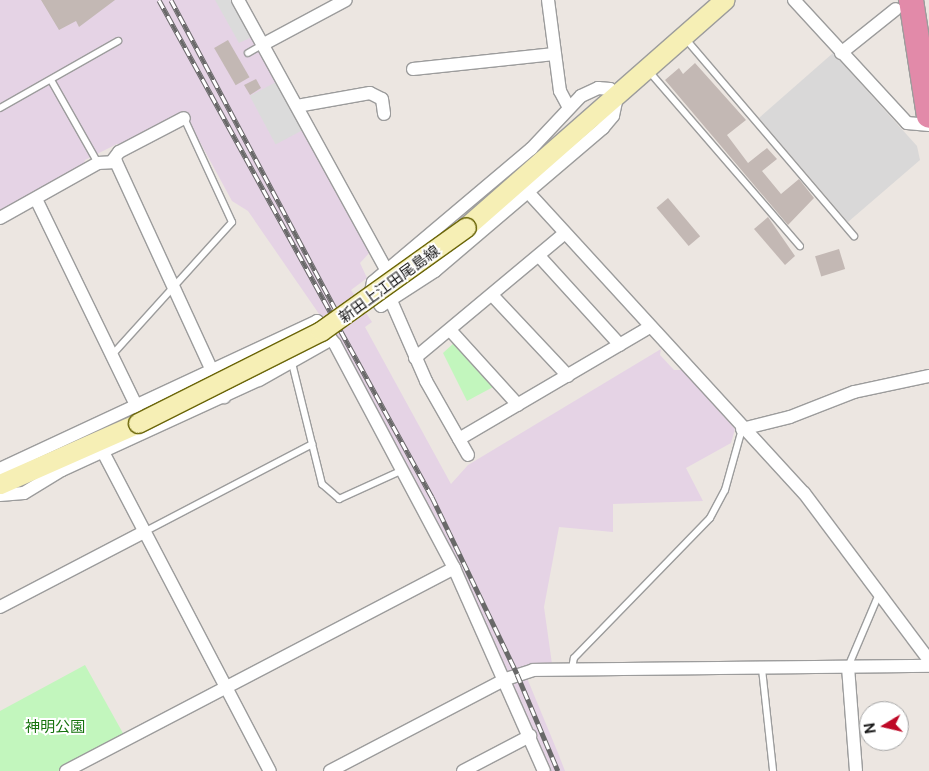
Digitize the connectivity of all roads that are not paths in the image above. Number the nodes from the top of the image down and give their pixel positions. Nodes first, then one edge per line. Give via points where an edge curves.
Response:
1 (238, 0) edge
2 (346, 0) edge
3 (548, 0) edge
4 (724, 0) edge
5 (794, 0) edge
6 (927, 0) edge
7 (903, 5) edge
8 (929, 15) edge
9 (683, 36) junction
10 (118, 41) dead end
11 (262, 45) junction
12 (841, 53) junction
13 (248, 54) dead end
14 (554, 54) junction
15 (646, 68) junction
16 (413, 69) dead end
17 (51, 80) junction
18 (616, 93) junction
19 (1, 106) edge
20 (297, 106) junction
21 (569, 108) junction
22 (384, 114) dead end
23 (929, 116) edge
24 (184, 118) joint
25 (929, 125) edge
26 (113, 160) junction
27 (98, 164) junction
28 (527, 191) junction
29 (36, 198) junction
30 (0, 218) edge
31 (565, 233) junction
32 (854, 236) dead end
33 (800, 246) dead end
34 (539, 256) junction
35 (387, 271) junction
36 (176, 286) junction
37 (492, 295) junction
38 (392, 302) junction
39 (650, 327) junction
40 (450, 330) junction
41 (330, 340) junction
42 (620, 345) junction
43 (112, 355) junction
44 (416, 358) junction
45 (292, 363) junction
46 (213, 372) junction
47 (568, 376) junction
48 (929, 376) edge
49 (224, 397) junction
50 (518, 405) junction
51 (137, 415) junction
52 (742, 429) junction
53 (459, 439) junction
54 (312, 444) junction
55 (103, 452) junction
56 (468, 455) dead end
57 (0, 468) edge
58 (403, 470) junction
59 (0, 484) edge
60 (0, 495) edge
61 (144, 532) junction
62 (454, 568) junction
63 (879, 594) junction
64 (0, 607) edge
65 (929, 660) edge
66 (929, 666) edge
67 (848, 667) junction
68 (572, 668) junction
69 (762, 669) junction
70 (506, 679) junction
71 (225, 688) junction
72 (530, 736) junction
73 (66, 771) edge
74 (270, 771) edge
75 (330, 771) edge
76 (463, 771) edge
77 (544, 771) edge
78 (773, 771) edge
79 (856, 771) edge

1 - 11 street
2 - 11 street
3 - 14 street
4 - 9 main road, 新田上江田尾島線
5 - 12 street
6 - 8 highway
7 - 12 street
7 - 23 highway
9 - 15 main road, 新田上江田尾島線
9 - 32 lane
10 - 17 lane
11 - 13 lane
11 - 20 street
12 - 25 street via 911,127
14 - 16 street
14 - 21 street via 560,91
15 - 18 main road, 新田上江田尾島線
15 - 33 lane
17 - 19 lane
17 - 27 lane
18 - 21 street via 598,88
18 - 28 street via 613,116 585,144
18 - 51 main road, 新田上江田尾島線, bridge via 466,227 321,331
20 - 22 street via 370,93 382,99
20 - 35 street
21 - 35 street via 531,149
24 - 26 street via 119,152
24 - 36 lane via 232,222
26 - 27 street
26 - 36 street via 121,169
27 - 29 street
28 - 31 street
28 - 38 street via 435,271
29 - 30 street
29 - 43 street
31 - 34 street
31 - 39 street
34 - 37 street
34 - 42 street
35 - 38 street via 371,287 381,306
36 - 43 lane
36 - 46 street
37 - 40 street
37 - 47 street
38 - 44 street
39 - 42 street
39 - 52 street
40 - 44 street
40 - 50 street
41 - 45 street
41 - 46 street via 315,320
41 - 58 street
42 - 47 street
43 - 51 street
44 - 53 street
45 - 49 street
45 - 54 lane
46 - 49 street
46 - 51 street
47 - 50 street
48 - 52 street via 854,392 790,417
49 - 55 street
50 - 53 street
51 - 57 street
51 - 59 main road, 新田上江田尾島線
52 - 63 street via 815,506
52 - 68 lane via 725,490 710,518 574,658
53 - 56 street
54 - 58 lane via 322,484 339,499
54 - 61 lane
55 - 60 street via 24,493
55 - 61 street
58 - 62 street
61 - 64 street
61 - 71 street
62 - 70 street
62 - 71 street
63 - 65 street
63 - 67 lane
66 - 67 street
67 - 69 street
67 - 79 street
68 - 69 street
68 - 70 street via 533,670
69 - 78 lane
70 - 72 street
70 - 75 street
71 - 73 street
71 - 74 street
72 - 76 street
72 - 77 street

